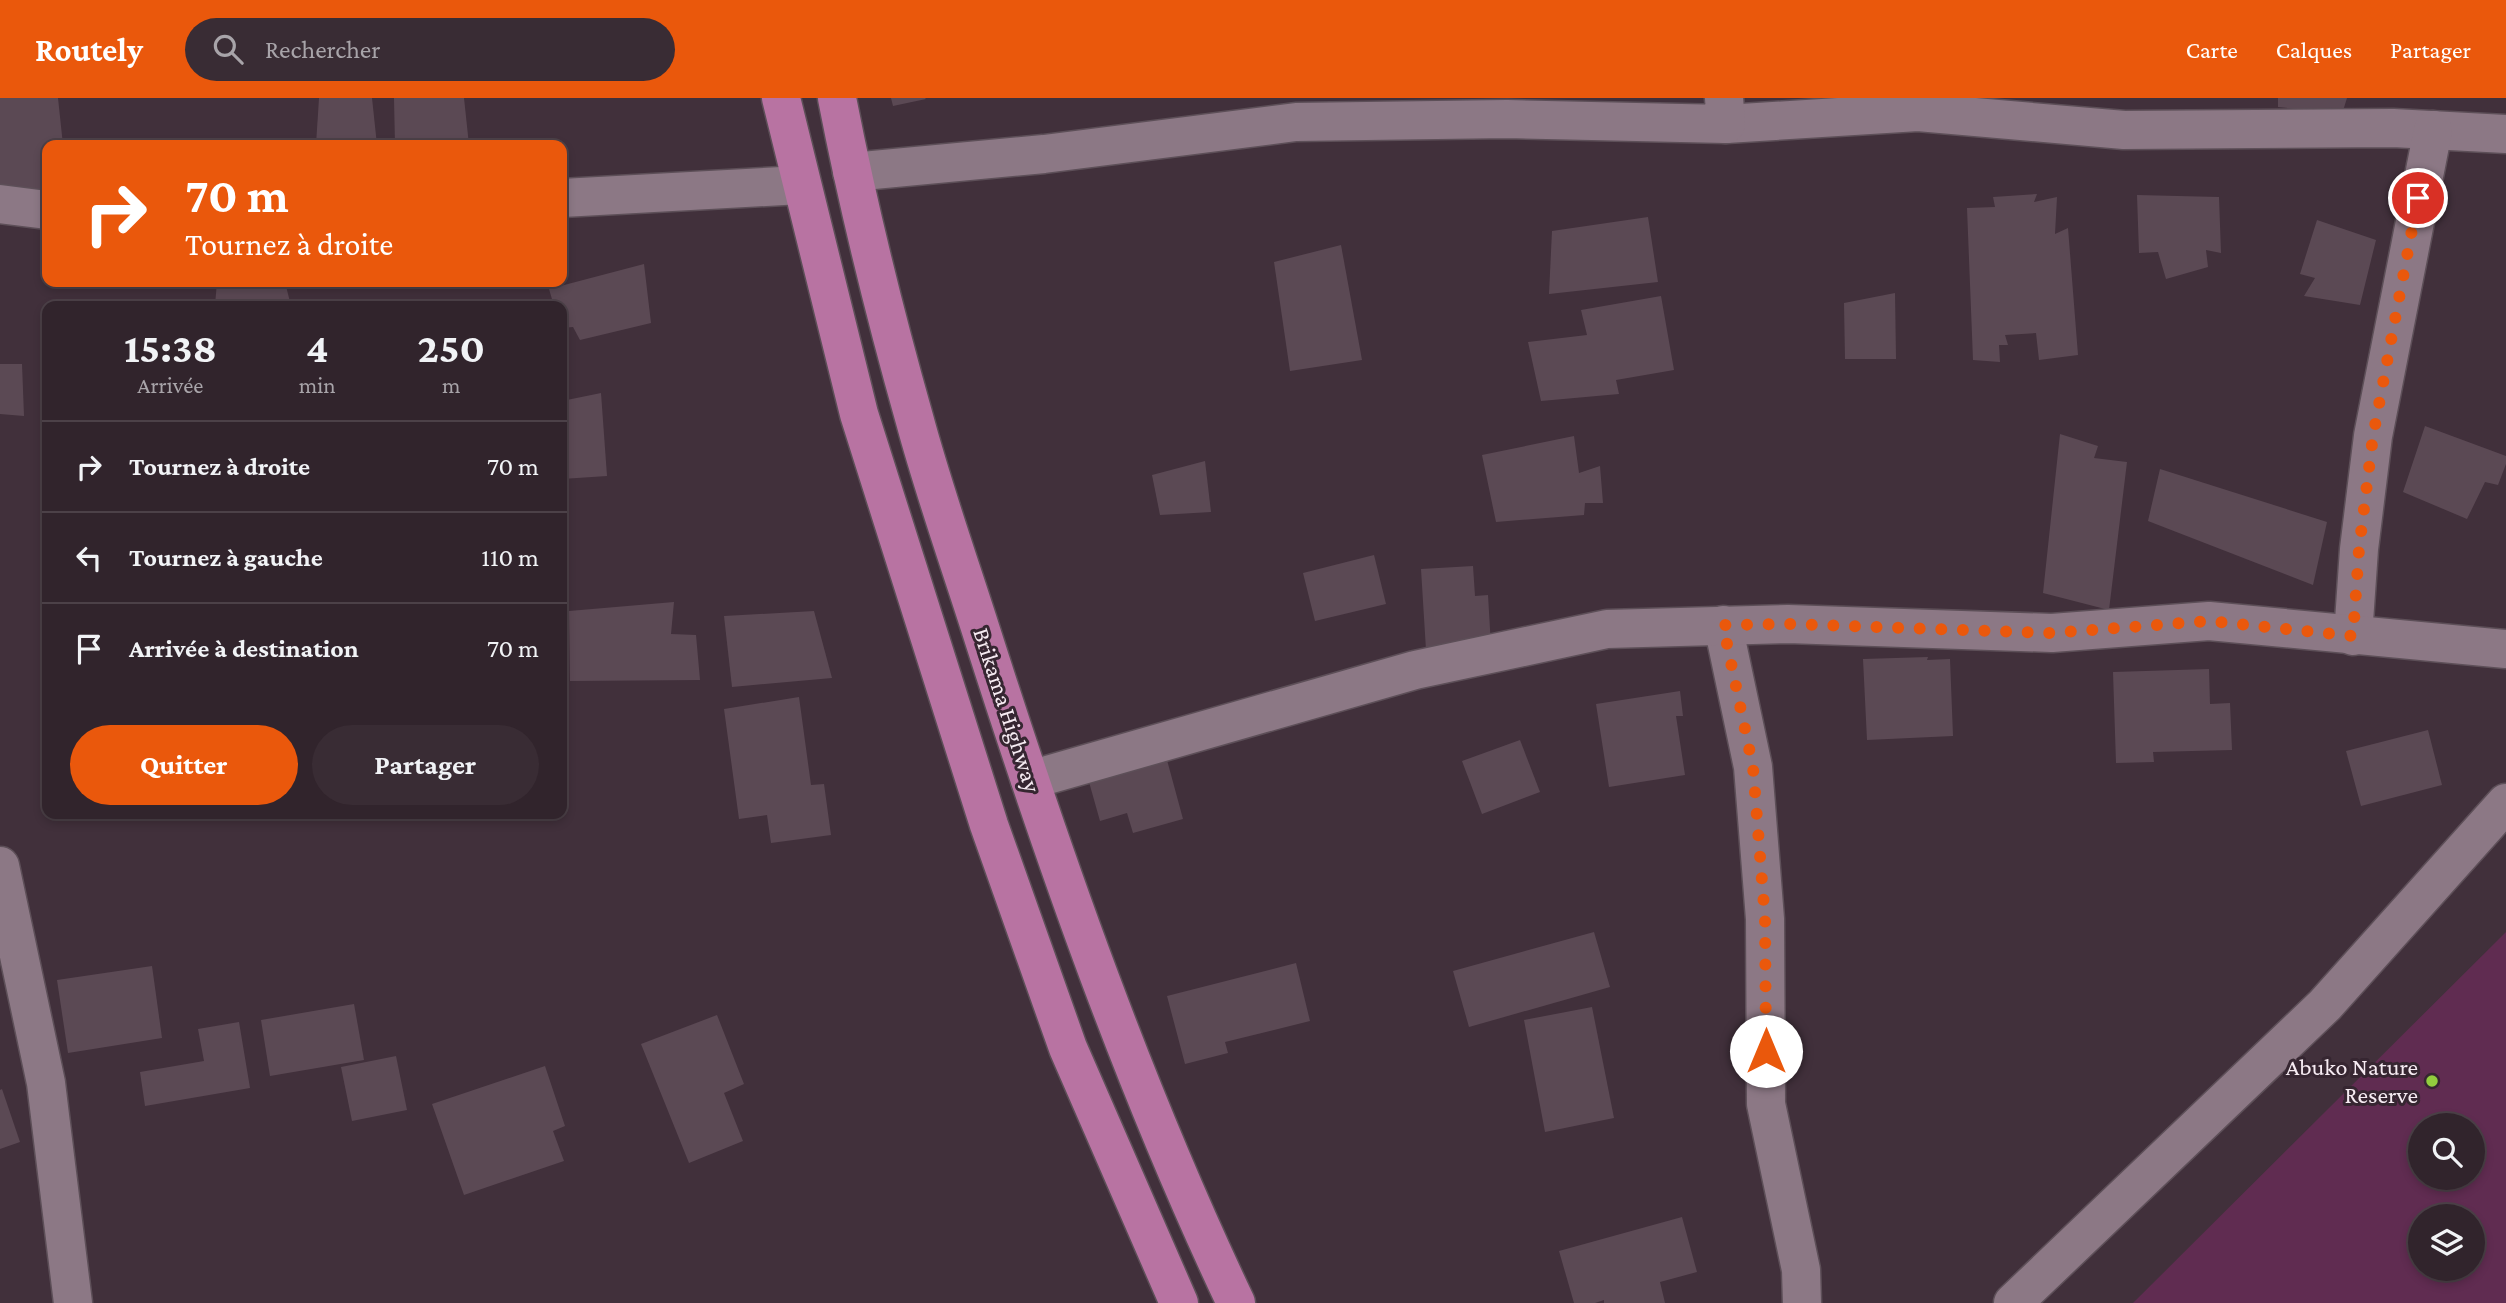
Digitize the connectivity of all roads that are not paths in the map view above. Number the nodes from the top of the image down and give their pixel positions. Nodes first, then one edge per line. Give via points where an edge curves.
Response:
1 (781, 98) edge
2 (837, 98) edge
3 (1725, 111) edge
4 (2433, 130) junction
5 (2506, 134) edge
6 (852, 172) junction
7 (801, 185) junction
8 (567, 198) edge
9 (0, 204) edge
10 (42, 209) edge
11 (1723, 625) junction
12 (2353, 636) junction
13 (2506, 649) edge
14 (1030, 780) junction
15 (2506, 803) edge
16 (0, 866) edge
17 (73, 1303) edge
18 (1179, 1303) edge
19 (1236, 1303) edge
20 (1802, 1303) edge
21 (2013, 1303) edge

1 - 7 highway
2 - 6 highway, Brikama Highway
3 - 4 street via 1918,112 2124,130
3 - 6 street via 1296,122 1044,154
4 - 5 street
4 - 12 street via 2373,436
6 - 14 highway, Brikama Highway via 915,422
7 - 8 street
7 - 18 highway via 859,414 989,825 1068,1048
9 - 10 street
11 - 12 street via 2052,633 2209,621
11 - 14 street via 1607,629 1415,670
11 - 20 street via 1753,767 1765,919 1766,1104 1801,1270
12 - 13 street
14 - 19 highway, Brikama Highway via 1118,1025
15 - 21 street via 2325,1005
16 - 17 street via 46,1083

